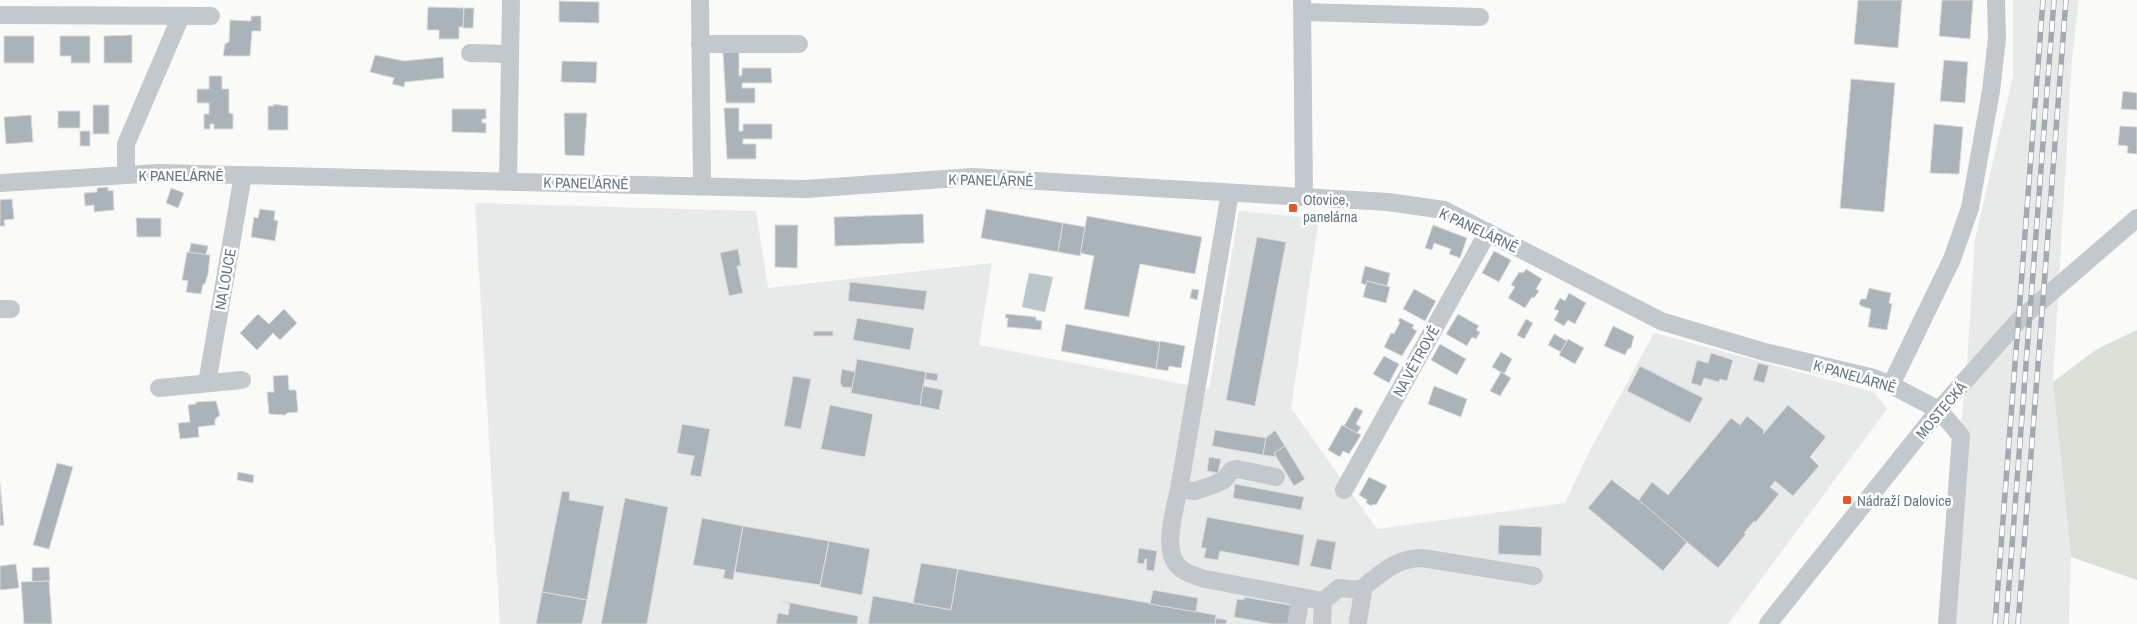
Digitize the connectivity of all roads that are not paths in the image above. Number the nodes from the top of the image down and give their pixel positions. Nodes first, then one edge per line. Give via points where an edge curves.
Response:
1 (511, 0) edge
2 (700, 0) edge
3 (1996, 0) edge
4 (1302, 6) edge
5 (61, 8) edge
6 (0, 15) edge
7 (181, 16) junction
8 (211, 16) dead end
9 (1480, 17) dead end
10 (700, 44) junction
11 (799, 44) dead end
12 (470, 53) dead end
13 (509, 54) junction
14 (126, 175) junction
15 (242, 175) junction
16 (508, 182) junction
17 (0, 183) edge
18 (702, 186) junction
19 (1230, 193) junction
20 (1304, 197) junction
21 (2137, 218) edge
22 (1488, 232) junction
23 (242, 380) dead end
24 (207, 383) junction
25 (1891, 385) junction
26 (159, 388) dead end
27 (1939, 410) junction
28 (1276, 477) dead end
29 (1180, 484) junction
30 (1344, 490) dead end
31 (1534, 576) dead end
32 (1360, 590) junction
33 (1301, 597) junction
34 (1323, 601) junction
35 (1358, 622) dead end
36 (1296, 624) edge
37 (1322, 624) edge
38 (1768, 624) edge
39 (1947, 624) edge

1 - 13 street
2 - 10 street
3 - 25 street via 1997,38 1992,91 1970,208 1952,259
4 - 9 street
4 - 20 street
5 - 6 street
5 - 7 street
7 - 8 street
7 - 14 street via 126,144
10 - 11 street
10 - 18 street
12 - 13 street
13 - 16 street
14 - 15 street, K PANELÁRNĚ
14 - 17 street, K PANELÁRNĚ
15 - 16 street, K PANELÁRNĚ
15 - 24 street, NA LOUCE
16 - 18 street, K PANELÁRNĚ
18 - 19 street, K PANELÁRNĚ via 806,189 972,176
19 - 20 street, K PANELÁRNĚ
19 - 29 street
20 - 22 street, K PANELÁRNĚ via 1388,202 1444,210
21 - 27 street, MOSTECKÁ via 2024,314
22 - 25 street, K PANELÁRNĚ via 1661,321
22 - 30 street, NA VĚTROVĚ
23 - 24 street
24 - 26 street
25 - 27 street, K PANELÁRNĚ
27 - 38 street, MOSTECKÁ
27 - 39 street via 1961,436
28 - 29 street via 1232,470 1224,480 1204,489 1185,490
29 - 33 street via 1169,545 1178,567 1205,579
31 - 32 street via 1411,558 1394,564
32 - 34 street via 1339,588
32 - 35 street via 1364,597
33 - 34 street
33 - 36 street
34 - 37 street

